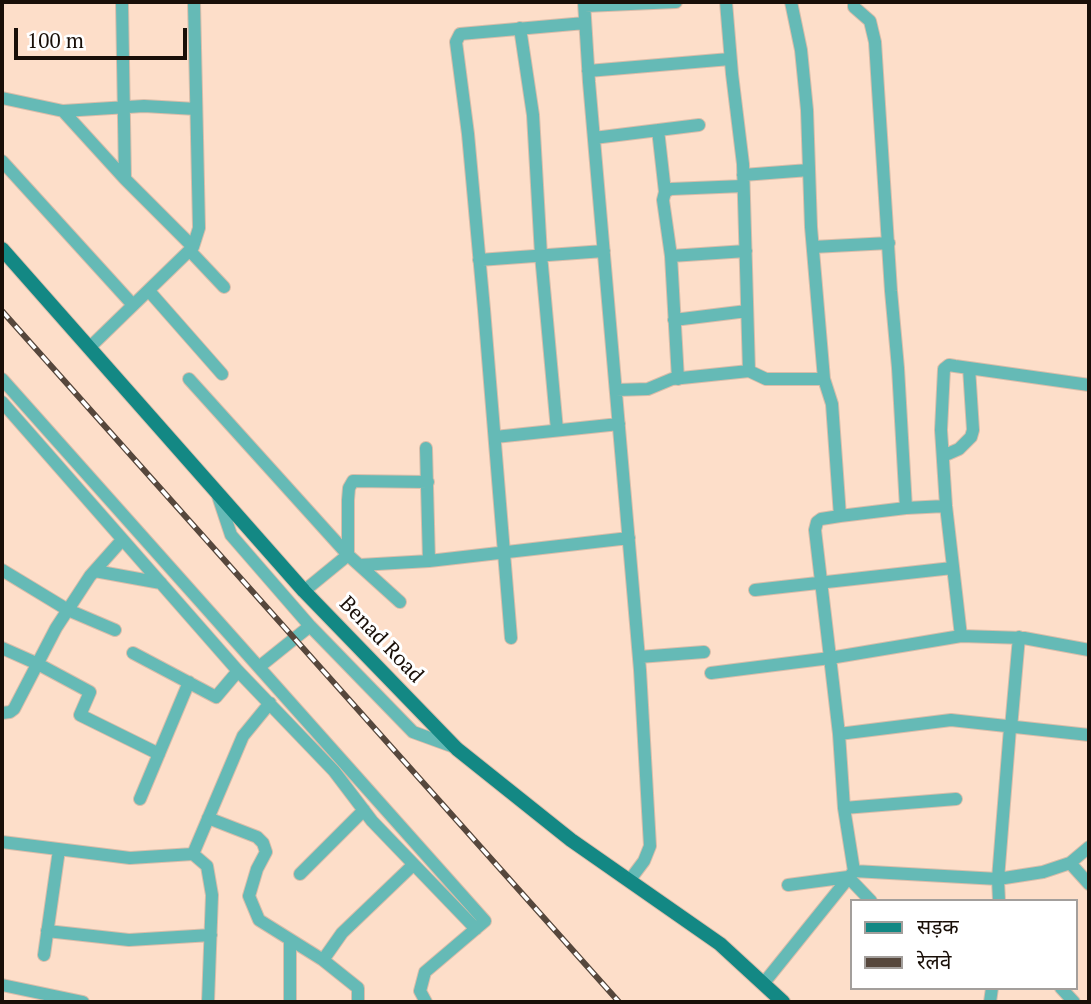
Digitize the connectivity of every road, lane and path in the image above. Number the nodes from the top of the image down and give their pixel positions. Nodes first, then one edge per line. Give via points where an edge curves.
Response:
1 (122, 2) edge
2 (194, 2) edge
3 (676, 2) edge
4 (726, 2) edge
5 (791, 2) edge
6 (854, 2) edge
7 (650, 3) edge
8 (584, 4) edge
9 (585, 23) junction
10 (520, 28) junction
11 (730, 59) junction
12 (588, 71) junction
13 (2, 98) edge
14 (124, 107) junction
15 (196, 108) junction
16 (63, 111) junction
17 (699, 125) dead end
18 (658, 130) junction
19 (594, 138) junction
20 (2, 161) edge
21 (809, 170) junction
22 (125, 179) junction
23 (743, 181) junction
24 (665, 192) junction
25 (889, 243) junction
26 (813, 247) junction
27 (2, 249) edge
28 (191, 249) junction
29 (604, 251) junction
30 (746, 251) junction
31 (541, 255) junction
32 (671, 256) junction
33 (479, 260) junction
34 (224, 288) dead end
35 (149, 291) junction
36 (133, 306) junction
37 (747, 311) junction
38 (674, 320) junction
39 (89, 348) junction
40 (969, 368) junction
41 (749, 371) junction
42 (222, 373) dead end
43 (2, 379) edge
44 (189, 379) dead end
45 (678, 379) junction
46 (824, 379) junction
47 (1089, 385) edge
48 (616, 390) junction
49 (16, 394) junction
50 (3, 408) edge
51 (619, 424) junction
52 (557, 430) junction
53 (495, 437) junction
54 (426, 448) dead end
55 (943, 456) junction
56 (428, 482) junction
57 (216, 491) junction
58 (946, 506) junction
59 (906, 508) junction
60 (840, 516) junction
61 (629, 538) junction
62 (122, 540) junction
63 (506, 551) junction
64 (348, 555) junction
65 (429, 561) junction
66 (360, 565) junction
67 (952, 568) junction
68 (2, 570) edge
69 (95, 571) junction
70 (161, 583) junction
71 (821, 584) junction
72 (755, 590) dead end
73 (304, 591) junction
74 (400, 602) dead end
75 (68, 610) junction
76 (310, 626) junction
77 (116, 630) dead end
78 (961, 636) junction
79 (1018, 637) junction
80 (511, 638) dead end
81 (2, 648) edge
82 (1089, 650) edge
83 (704, 652) dead end
84 (133, 653) dead end
85 (639, 657) junction
86 (830, 658) junction
87 (38, 664) junction
88 (258, 667) junction
89 (239, 671) junction
90 (711, 673) dead end
91 (189, 682) junction
92 (270, 703) junction
93 (2, 713) edge
94 (1011, 728) junction
95 (839, 734) junction
96 (1089, 735) edge
97 (457, 748) junction
98 (159, 754) junction
99 (140, 799) dead end
100 (956, 799) dead end
101 (844, 808) junction
102 (364, 810) junction
103 (208, 818) junction
104 (2, 842) edge
105 (1089, 847) edge
106 (60, 849) junction
107 (193, 854) junction
108 (1070, 863) junction
109 (413, 865) junction
110 (300, 874) dead end
111 (851, 874) junction
112 (998, 879) junction
113 (629, 881) junction
114 (1089, 884) edge
115 (788, 885) dead end
116 (870, 899) edge
117 (999, 899) edge
118 (476, 929) junction
119 (47, 931) junction
120 (211, 935) junction
121 (290, 940) junction
122 (44, 955) dead end
123 (323, 960) junction
124 (763, 984) junction
125 (2, 985) edge
126 (83, 1002) edge
127 (208, 1002) edge
128 (290, 1002) edge
129 (358, 1002) edge
130 (426, 1002) edge
131 (783, 1002) edge

1 - 14 street
2 - 15 street
3 - 7 street
4 - 11 street
5 - 21 street via 801,50
6 - 25 street via 870,21 875,42
7 - 8 street
8 - 9 street
9 - 10 street
9 - 12 street
10 - 31 street via 533,115
10 - 33 street via 460,34 456,42
11 - 12 street
11 - 23 street
12 - 19 street
13 - 16 street
14 - 15 street
14 - 16 street
14 - 22 street
15 - 28 street via 199,228
16 - 22 street
17 - 18 street
18 - 19 street
18 - 24 street
19 - 29 street
20 - 36 street
21 - 23 street
21 - 26 street
22 - 28 street
23 - 24 street
23 - 30 street
24 - 32 street
25 - 26 street
25 - 59 street
26 - 46 street
27 - 39 main road, Benad Road
28 - 34 street
28 - 35 street
29 - 31 street
29 - 48 street
30 - 32 street
30 - 37 street
31 - 33 street
31 - 52 street
32 - 38 street
33 - 53 street
35 - 36 street
35 - 42 street
36 - 39 street
37 - 38 street
37 - 41 street
38 - 45 street
39 - 57 main road, Benad Road
40 - 47 street
40 - 55 street via 971,437
40 - 55 street via 949,365 944,369
41 - 45 street
41 - 46 street via 766,379
43 - 49 street
44 - 64 street
45 - 48 street via 648,389
46 - 60 street via 832,404
48 - 51 street
49 - 50 street
49 - 88 street
50 - 62 street
51 - 52 street
51 - 61 street
52 - 53 street
53 - 63 street
54 - 56 street
55 - 58 street
56 - 64 street via 353,481 348,500
56 - 65 street
57 - 73 main road, Benad Road
57 - 76 street via 231,535
58 - 59 street
58 - 67 street
59 - 60 street
60 - 71 street via 817,522
61 - 63 street
61 - 85 street
62 - 69 street
62 - 70 street
63 - 65 street
63 - 80 street
64 - 66 street
64 - 73 street
65 - 66 street
66 - 74 street
67 - 71 street
67 - 78 street
68 - 75 street
69 - 70 street
69 - 75 street
70 - 89 street
71 - 72 street
71 - 86 street
73 - 97 main road, Benad Road
75 - 77 street
75 - 87 street
76 - 88 street
76 - 97 street via 412,732
78 - 79 street
78 - 86 street
79 - 82 street
79 - 94 street
81 - 87 street
83 - 85 street
84 - 91 street
85 - 113 street via 650,846
86 - 90 street
86 - 95 street
87 - 93 street via 14,709
87 - 98 street via 90,692 80,715
88 - 118 street via 485,921
89 - 91 street via 216,697
89 - 92 street
91 - 98 street
92 - 102 street
92 - 103 street via 243,736
94 - 95 street via 951,720
94 - 96 street
94 - 112 street
95 - 101 street
97 - 113 main road, Benad Road via 571,841
98 - 99 street
100 - 101 street
101 - 111 street
102 - 109 street
102 - 110 street
103 - 107 street
103 - 121 street via 257,837 263,844 266,852 249,896 259,920
104 - 106 street
105 - 108 street
106 - 107 street via 130,858
106 - 119 street
107 - 120 street via 208,866
108 - 112 street
108 - 114 street
109 - 118 street
109 - 123 street via 342,933
111 - 112 street
111 - 115 street
111 - 116 street
111 - 124 street
112 - 117 street
113 - 124 main road, Benad Road via 719,944
118 - 130 street via 425,972 420,991
119 - 120 street via 129,940
119 - 122 street
120 - 127 street
121 - 123 street
121 - 128 street
123 - 129 street via 358,988
124 - 131 main road, Benad Road
125 - 126 street

